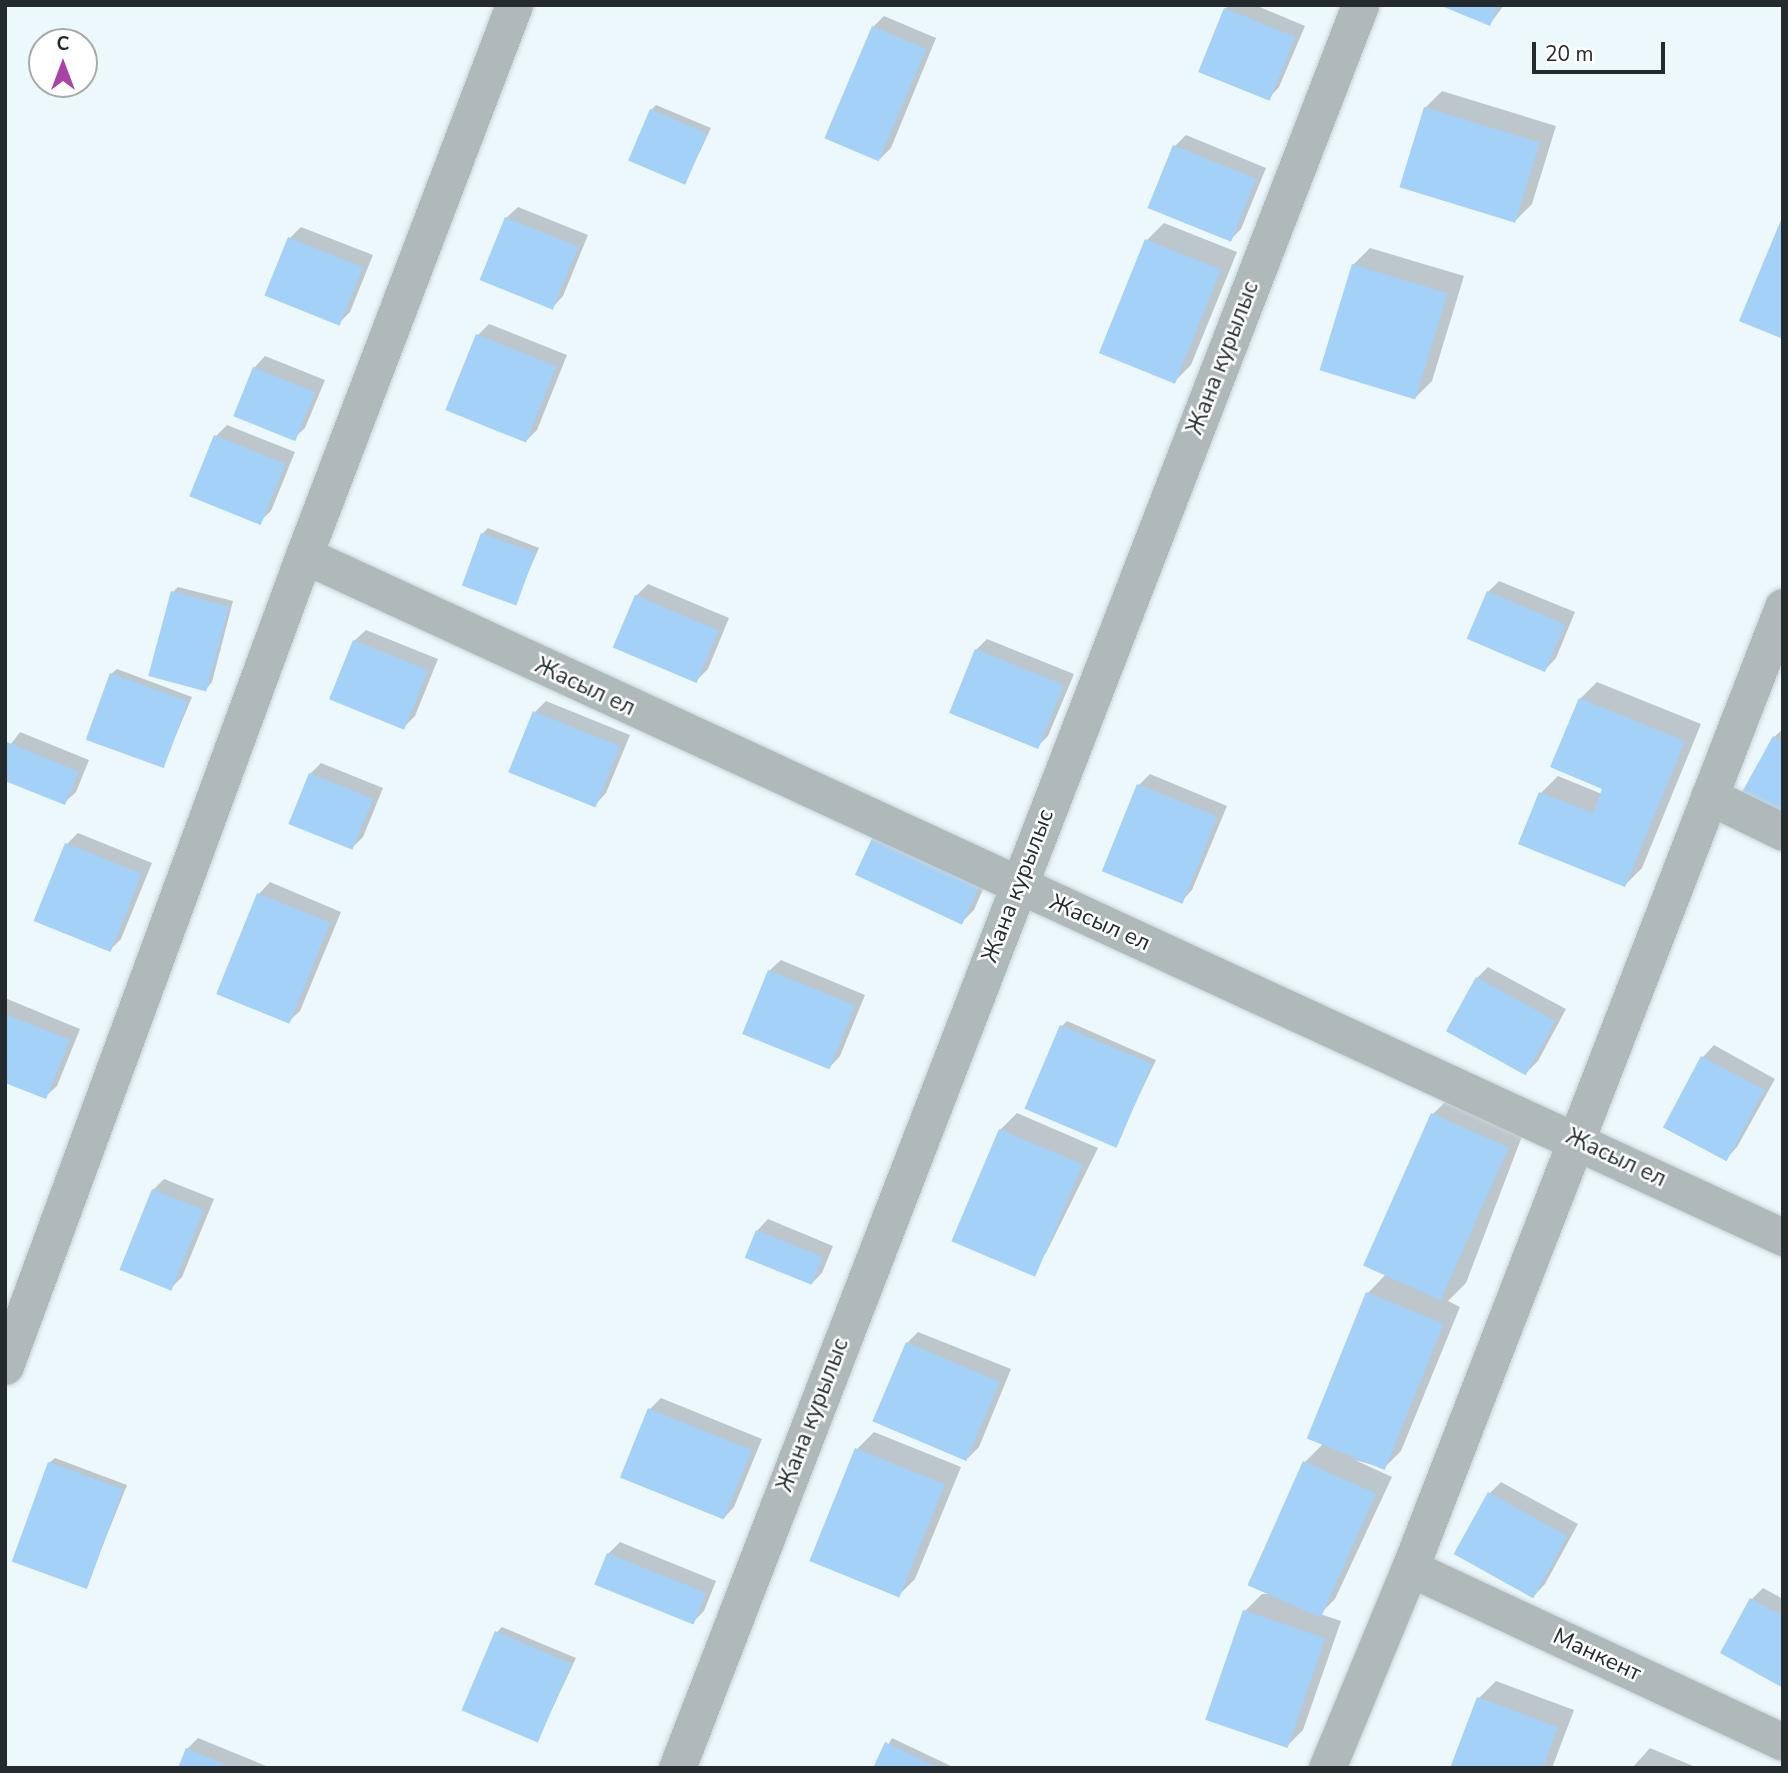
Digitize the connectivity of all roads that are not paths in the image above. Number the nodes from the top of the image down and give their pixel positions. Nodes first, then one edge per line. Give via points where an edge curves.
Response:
1 (514, 5) edge
2 (1360, 5) edge
3 (304, 555) junction
4 (1783, 607) edge
5 (1709, 796) junction
6 (1783, 832) edge
7 (1017, 886) junction
8 (1577, 1139) junction
9 (1783, 1237) edge
10 (5, 1366) edge
11 (1410, 1568) junction
12 (1783, 1742) edge
13 (677, 1768) edge
14 (1327, 1768) edge

1 - 3 street
2 - 7 street, Жана курылыс
3 - 7 street, Жасыл ел
3 - 10 street
4 - 5 street
5 - 6 street
5 - 8 street
7 - 8 street, Жасыл ел
7 - 13 street, Жана курылыс
8 - 9 street, Жасыл ел
8 - 11 street
11 - 12 street, Манкент
11 - 14 street

